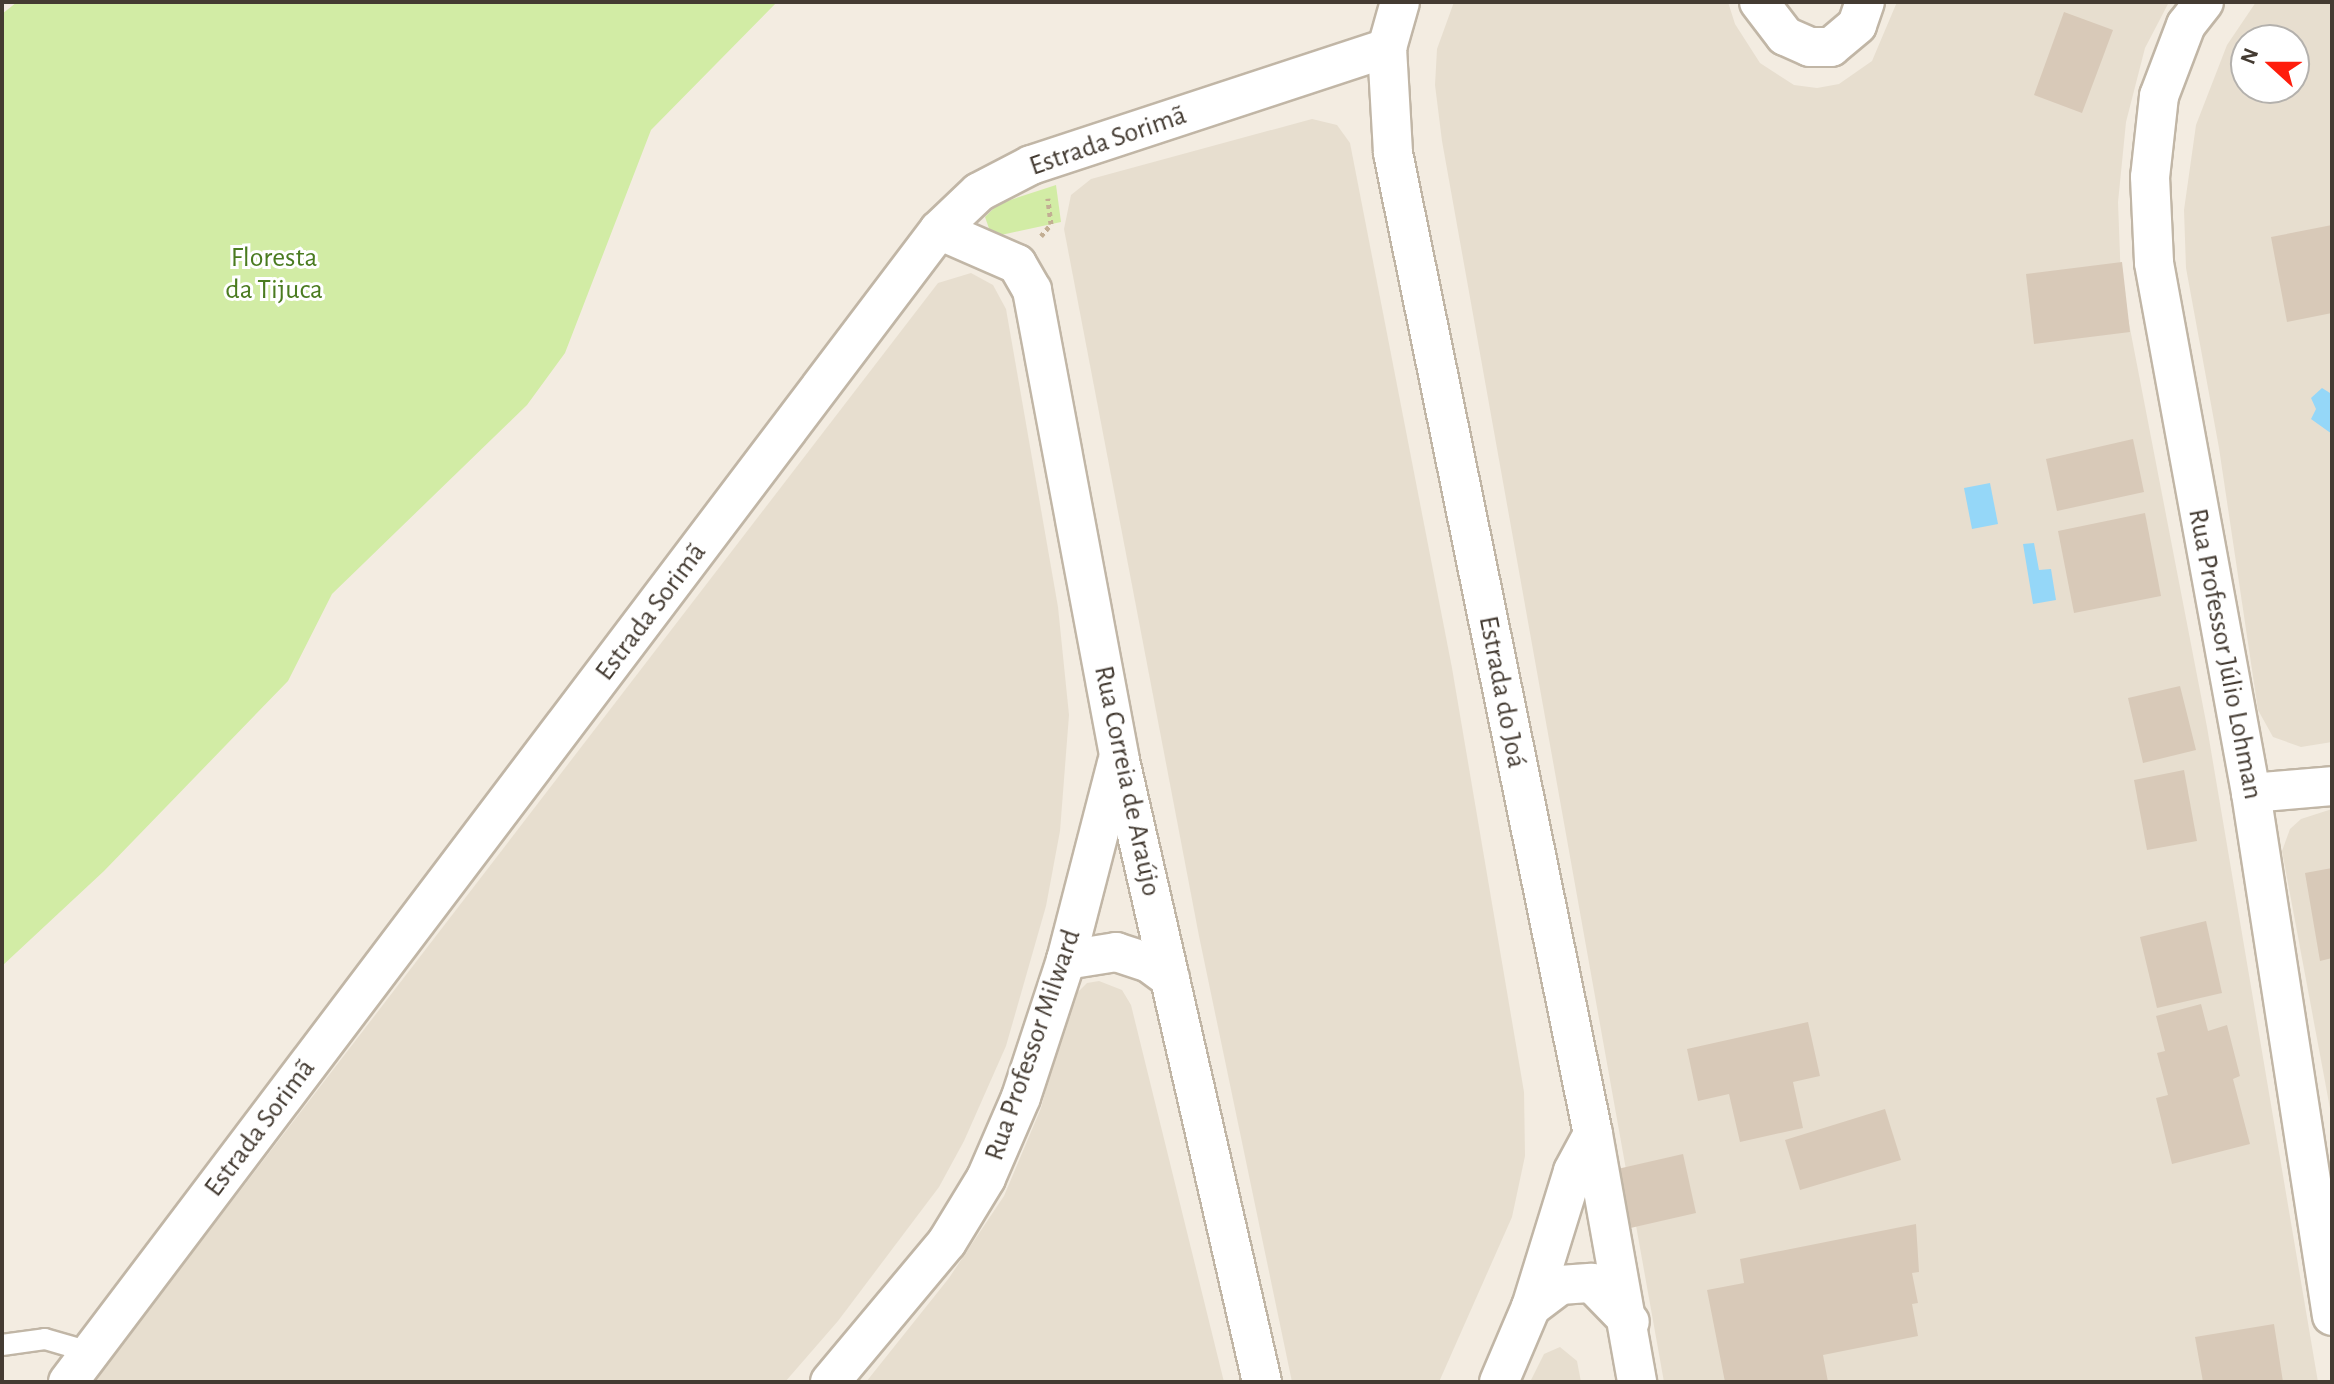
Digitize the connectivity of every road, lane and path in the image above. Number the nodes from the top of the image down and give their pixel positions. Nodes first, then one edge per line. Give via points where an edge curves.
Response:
1 (1400, 2) edge
2 (1759, 2) edge
3 (1865, 2) edge
4 (2204, 2) edge
5 (1387, 48) junction
6 (1042, 161) junction
7 (939, 230) junction
8 (1017, 264) junction
9 (1119, 756) junction
10 (2332, 786) edge
11 (2251, 793) junction
12 (1066, 960) junction
13 (1170, 978) junction
14 (1593, 1134) junction
15 (1531, 1307) junction
16 (2332, 1316) edge
17 (1630, 1322) junction
18 (2, 1345) edge
19 (79, 1367) edge
20 (830, 1382) edge
21 (1262, 1382) edge
22 (1499, 1382) edge
23 (1637, 1382) edge

1 - 5 street, Estrada do Joá
2 - 3 street via 1785,36 1810,47 1831,47 1857,25
4 - 11 street, Rua Professor Júlio Lohman via 2186,25 2159,96 2150,177 2154,263
5 - 6 street, Estrada Sorimã
5 - 14 street, Estrada do Joá via 1393,153
6 - 7 street, Estrada Sorimã via 979,192
6 - 8 path via 1051,224
7 - 8 street
7 - 19 street, Estrada Sorimã
8 - 9 street, Rua Correia de Araújo via 1032,290
9 - 12 street, Rua Professor Milward
9 - 13 street, Rua Correia de Araújo
10 - 11 street
11 - 16 street, Rua Professor Júlio Lohman
12 - 13 street via 1116,952 1149,963
12 - 20 street, Rua Professor Milward via 1021,1097 986,1178 947,1242
13 - 21 street, Rua Correia de Araújo
14 - 15 street via 1573,1171
14 - 17 street, Estrada do Joá
15 - 17 street via 1560,1285 1592,1283
15 - 22 street
17 - 23 street, Estrada do Joá
18 - 19 lane via 45,1339

